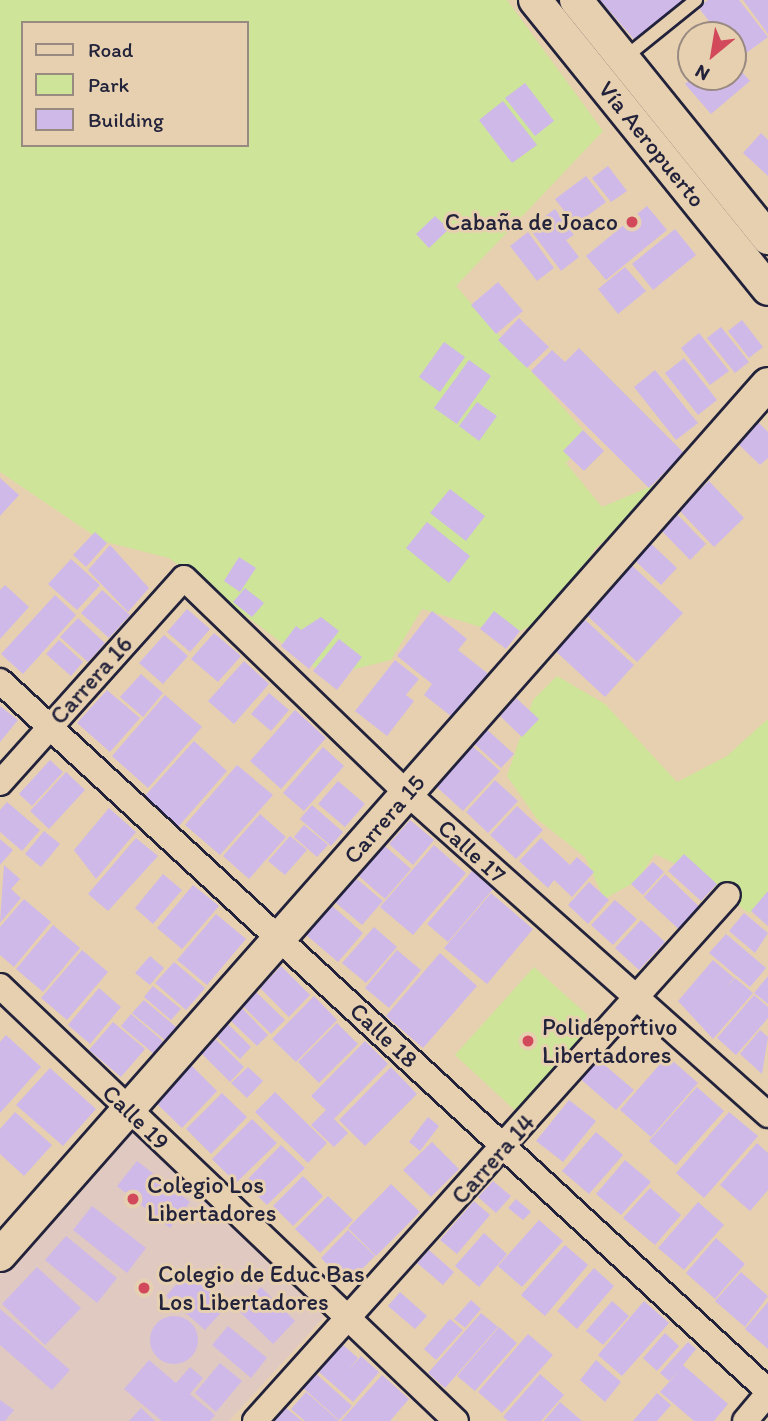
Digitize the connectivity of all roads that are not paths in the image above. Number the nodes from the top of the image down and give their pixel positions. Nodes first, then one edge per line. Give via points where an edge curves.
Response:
1 (535, 0) edge
2 (576, 0) edge
3 (696, 0) edge
4 (623, 59) junction
5 (706, 161) junction
6 (681, 181) junction
7 (768, 238) edge
8 (763, 272) edge
9 (768, 384) edge
10 (184, 578) joint
11 (0, 681) edge
12 (49, 726) junction
13 (0, 783) edge
14 (407, 793) junction
15 (728, 895) dead end
16 (280, 938) junction
17 (0, 986) edge
18 (636, 998) junction
19 (128, 1110) junction
20 (768, 1115) edge
21 (504, 1147) junction
22 (0, 1255) edge
23 (347, 1320) junction
24 (768, 1393) edge
25 (255, 1421) edge
26 (456, 1421) edge
27 (745, 1421) edge

1 - 6 street, Vía Aeropuerto
2 - 4 street, Vía Aeropuerto
3 - 4 lane
4 - 5 street, Vía Aeropuerto
5 - 6 street
5 - 7 street, Vía Aeropuerto
6 - 8 street, Vía Aeropuerto
9 - 14 street, Carrera 15
10 - 12 street, Carrera 16
10 - 14 street, Calle 17
11 - 12 street, Calle 18
12 - 13 street, Carrera 16
12 - 16 street, Calle 18
14 - 16 street, Carrera 15
14 - 18 street, Calle 17
15 - 18 street, Carrera 14
16 - 19 street, Carrera 15
16 - 21 street, Calle 18
17 - 19 street, Calle 19
18 - 20 street, Calle 17
18 - 21 street, Carrera 14
19 - 22 street, Carrera 15
19 - 23 street, Calle 19
21 - 23 street, Carrera 14
21 - 24 street, Calle 18
23 - 25 street, Carrera 14
23 - 26 street, Calle 19
24 - 27 street

